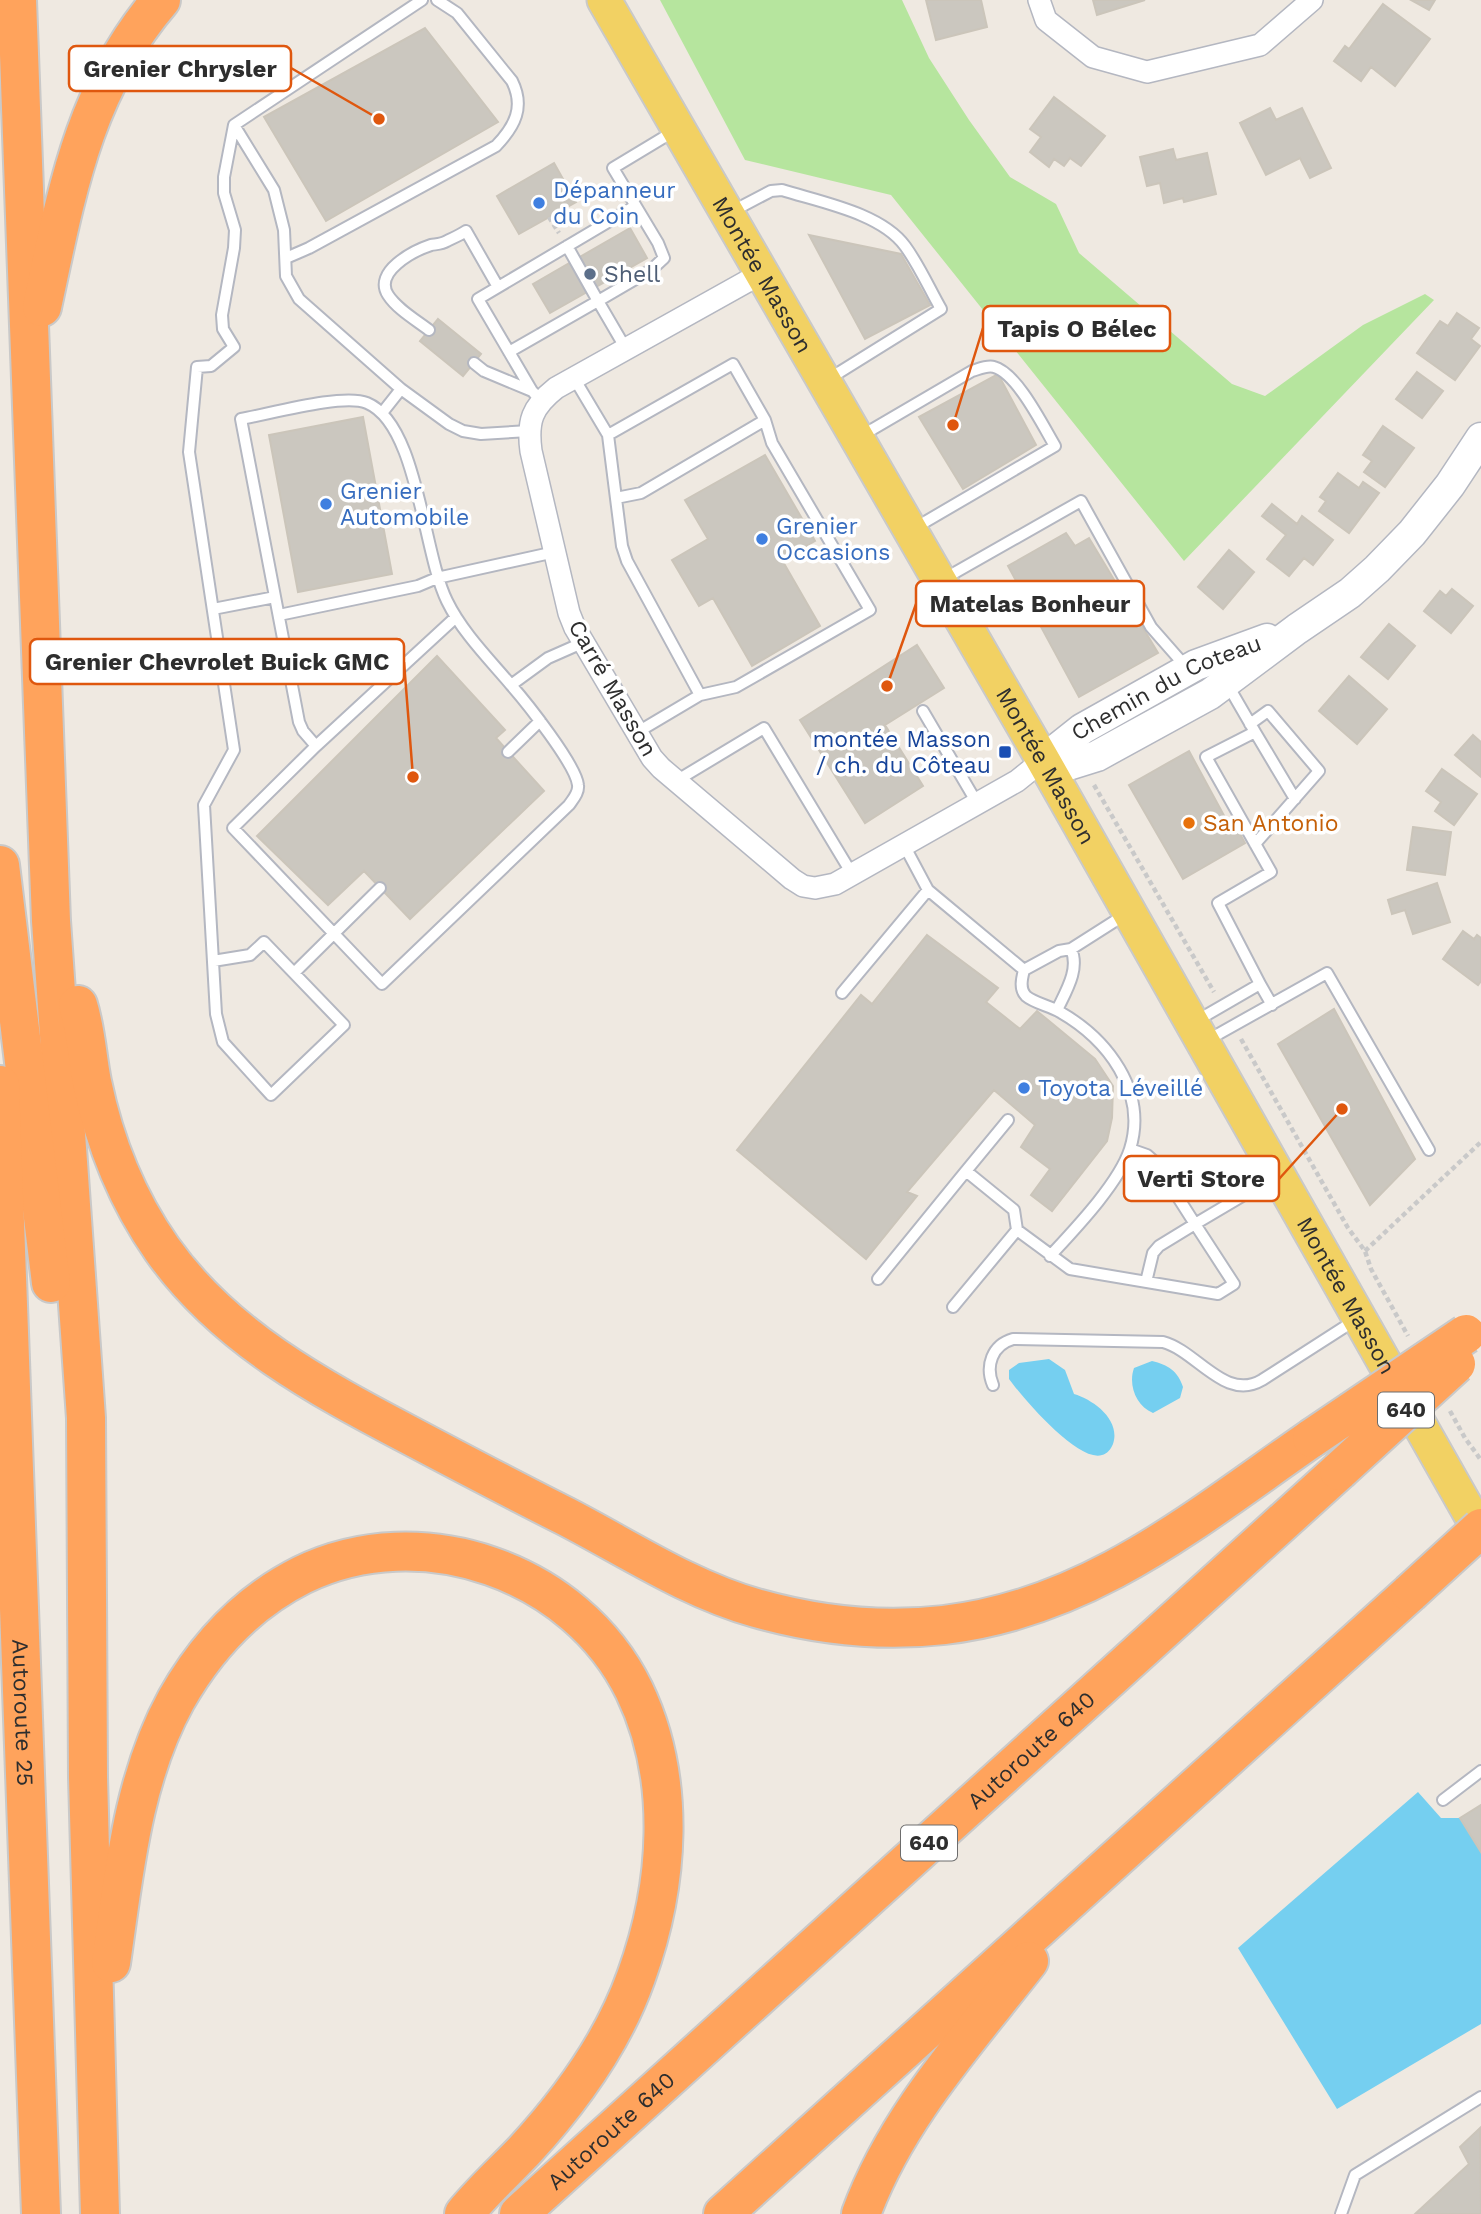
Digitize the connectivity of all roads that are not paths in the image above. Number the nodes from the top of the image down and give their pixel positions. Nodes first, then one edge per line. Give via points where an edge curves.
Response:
1 (17, 0) edge
2 (161, 0) edge
3 (422, 0) edge
4 (437, 0) edge
5 (604, 0) edge
6 (1039, 0) edge
7 (1312, 0) edge
8 (234, 125) junction
9 (679, 128) junction
10 (635, 206) junction
11 (727, 214) junction
12 (567, 246) junction
13 (286, 258) junction
14 (762, 273) junction
15 (498, 287) junction
16 (598, 301) junction
17 (429, 330) dead end
18 (626, 349) junction
19 (509, 352) junction
20 (30, 360) junction
21 (474, 363) dead end
22 (574, 378) junction
23 (824, 381) junction
24 (401, 389) junction
25 (537, 396) junction
26 (382, 412) junction
27 (765, 421) junction
28 (529, 431) junction
29 (608, 435) junction
30 (1481, 438) edge
31 (858, 439) junction
32 (616, 498) junction
33 (910, 530) junction
34 (555, 552) junction
35 (437, 578) junction
36 (940, 581) junction
37 (275, 597) junction
38 (213, 609) junction
39 (279, 615) junction
40 (456, 617) junction
41 (582, 643) junction
42 (1209, 670) junction
43 (511, 685) junction
44 (700, 695) junction
45 (923, 711) dead end
46 (540, 721) junction
47 (1252, 728) junction
48 (636, 733) junction
49 (316, 746) junction
50 (508, 752) dead end
51 (1046, 766) junction
52 (676, 781) junction
53 (1295, 799) junction
54 (977, 803) junction
55 (1255, 844) junction
56 (904, 845) junction
57 (0, 865) edge
58 (852, 874) junction
59 (380, 888) dead end
60 (928, 890) junction
61 (1129, 912) junction
62 (51, 921) junction
63 (334, 934) junction
64 (1071, 949) junction
65 (213, 961) junction
66 (1024, 970) junction
67 (294, 973) junction
68 (1260, 984) junction
69 (842, 993) dead end
70 (1272, 1005) junction
71 (1057, 1010) junction
72 (1198, 1033) junction
73 (0, 1085) edge
74 (1008, 1120) dead end
75 (1130, 1149) junction
76 (1429, 1150) dead end
77 (966, 1171) junction
78 (1278, 1175) junction
79 (1195, 1224) junction
80 (1017, 1230) junction
81 (1050, 1256) junction
82 (878, 1279) dead end
83 (1146, 1282) junction
84 (953, 1307) dead end
85 (1360, 1318) junction
86 (1475, 1337) edge
87 (993, 1385) dead end
88 (1481, 1531) edge
89 (1481, 1771) edge
90 (88, 1777) junction
91 (1443, 1800) dead end
92 (1092, 1880) junction
93 (95, 2073) junction
94 (1481, 2097) edge
95 (41, 2214) edge
96 (100, 2214) edge
97 (464, 2214) edge
98 (519, 2214) edge
99 (723, 2214) edge
100 (861, 2214) edge
101 (1341, 2214) edge

1 - 20 highway
2 - 20 highway via 121,56 85,129
3 - 8 lane
4 - 13 lane via 457,13 512,81 519,106 516,120 496,146
5 - 9 main road, Montée Masson
6 - 7 street via 1046,20 1093,57 1147,72 1260,45
8 - 13 lane via 274,190
8 - 38 lane via 224,177 235,230 234,248 222,315 223,329 233,347 211,366 197,367 189,452
9 - 10 lane via 613,168
9 - 11 main road, Montée Masson
10 - 12 lane
10 - 16 lane via 664,258 652,270
11 - 14 main road, Montée Masson
11 - 23 lane via 782,190 875,222 906,247 941,309
12 - 15 lane
12 - 16 lane
13 - 24 lane via 286,276 299,299
14 - 18 street
14 - 23 main road, Montée Masson
15 - 17 lane via 466,231 399,262 385,276 388,296
15 - 19 lane via 478,299
16 - 18 lane
16 - 19 lane
18 - 22 street
19 - 25 lane
20 - 62 highway
21 - 25 lane
22 - 25 street
22 - 29 lane
23 - 31 main road, Montée Masson
24 - 26 lane
24 - 28 lane via 463,431 498,435
25 - 28 street
26 - 35 lane via 409,462
26 - 37 lane via 359,400 337,401 242,419
27 - 29 lane via 733,364
27 - 32 lane via 641,493
27 - 44 lane via 772,443 870,610 736,687
28 - 34 street, Carré Masson
29 - 32 lane
30 - 42 street, Chemin du Coteau via 1401,546 1350,593 1297,629
31 - 33 main road, Montée Masson
31 - 33 lane via 972,371 995,367 1016,385 1055,446
32 - 44 lane via 626,561
33 - 36 main road, Montée Masson
34 - 35 lane
34 - 41 street, Carré Masson via 569,613
35 - 39 lane
35 - 40 lane
36 - 42 lane via 1081,501 1151,627
36 - 51 main road, Montée Masson
37 - 38 lane
37 - 39 lane
38 - 65 lane via 234,750 204,806
39 - 49 lane via 299,722
40 - 43 lane
40 - 49 lane
41 - 43 lane via 548,658
41 - 48 street, Carré Masson
42 - 47 lane
42 - 51 street, Chemin du Coteau via 1082,729
42 - 51 street, Chemin du Coteau via 1210,694 1097,756
43 - 46 lane
44 - 48 lane
45 - 54 lane
46 - 50 lane
46 - 63 lane via 578,786 569,804 382,984
47 - 53 lane
47 - 53 lane via 1268,711 1319,771
47 - 55 lane via 1206,757
48 - 52 street, Carré Masson via 652,758
49 - 63 lane via 233,828
51 - 54 street, Carré Masson
51 - 61 main road, Montée Masson
52 - 58 street, Carré Masson via 803,886 827,887
52 - 58 lane via 764,728
53 - 55 lane
54 - 56 street, Carré Masson
55 - 68 lane via 1271,872 1218,903
56 - 58 street, Carré Masson
56 - 60 lane
57 - 90 highway via 73,1473
59 - 63 lane
60 - 66 lane
60 - 69 lane
61 - 64 lane
61 - 72 main road, Montée Masson
62 - 86 highway, bridge via 82,1017 93,1086 121,1177 161,1247 204,1299 286,1367 356,1408 666,1570 722,1597 785,1616 849,1625 942,1625 1003,1614 1060,1596 1179,1532 1312,1438
62 - 90 highway via 86,1418
63 - 67 lane
64 - 66 lane
64 - 71 lane via 1074,971
65 - 67 lane via 250,955 264,942
65 - 67 lane via 220,1035 271,1095 344,1025
66 - 71 lane via 1021,988 1026,996
68 - 70 lane
68 - 72 lane
70 - 72 lane
70 - 76 lane via 1327,973
71 - 75 lane via 1102,1045 1125,1078 1134,1111
72 - 78 main road, Montée Masson
73 - 95 highway, Autoroute 25
74 - 77 lane
75 - 79 lane via 1156,1163
75 - 81 lane via 1105,1191
77 - 80 lane via 1014,1210
77 - 82 lane
78 - 79 lane
78 - 85 main road, Montée Masson
79 - 83 lane via 1153,1253
79 - 83 lane via 1234,1284 1218,1294
80 - 81 lane
80 - 84 lane
81 - 83 lane via 1070,1269
85 - 87 lane via 1246,1387 1229,1384 1184,1350 1163,1342 1013,1339 1004,1342 991,1359
85 - 88 main road, Montée Masson
86 - 98 highway, Autoroute 640 / 640, bridge via 1339,1471
88 - 92 highway, bridge
89 - 91 lane
90 - 93 highway
92 - 99 highway
92 - 100 highway via 912,2113 882,2164
93 - 96 highway
93 - 97 highway via 134,1816 163,1727 204,1658 257,1602 330,1565 415,1552 452,1555 499,1568 542,1590 577,1616 621,1667 642,1710 658,1760 663,1840 650,1929 614,2028 549,2122
94 - 101 lane via 1355,2175

